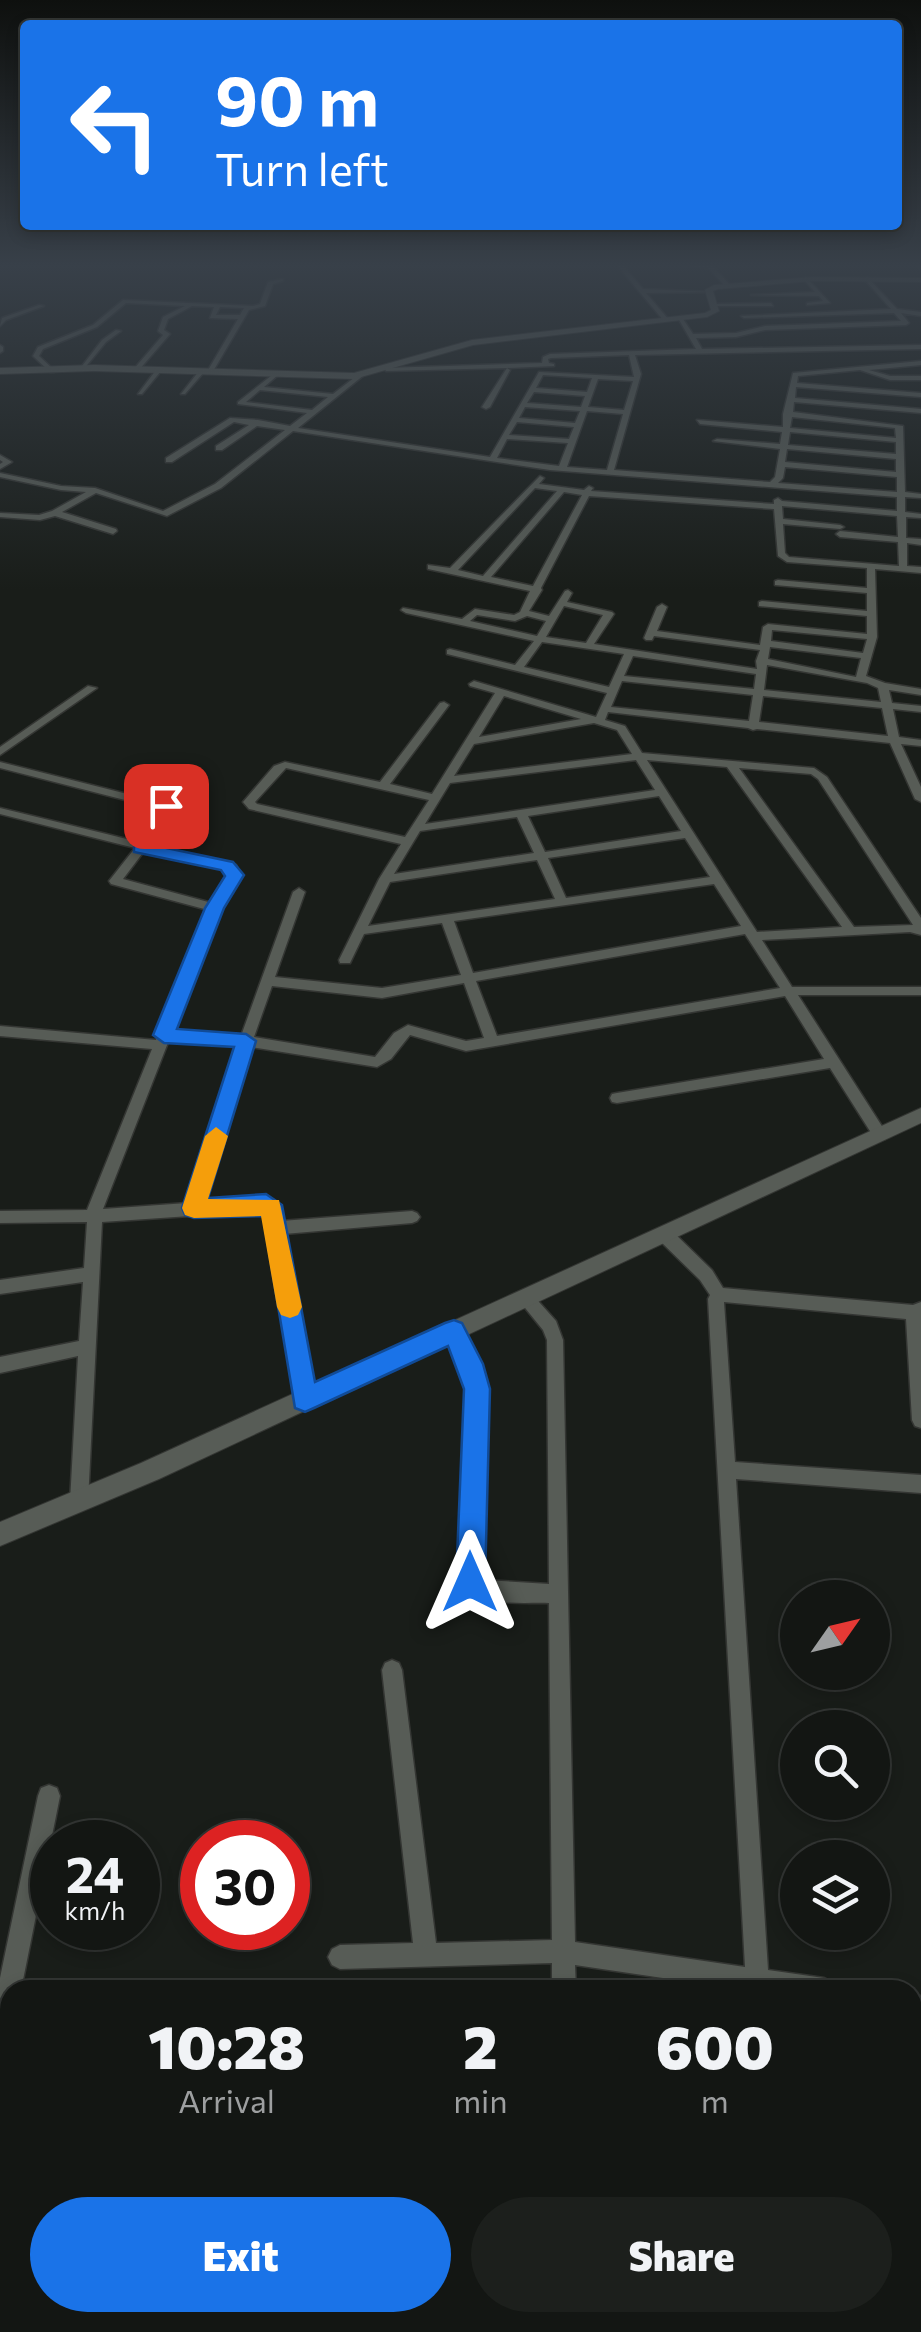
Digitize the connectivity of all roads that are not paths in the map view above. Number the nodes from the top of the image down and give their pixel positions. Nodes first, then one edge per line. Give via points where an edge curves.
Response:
1 (157, 373) edge
2 (205, 373) edge
3 (235, 373) edge
4 (371, 373) edge
5 (505, 373) edge
6 (543, 373) edge
7 (555, 373) edge
8 (637, 373) edge
9 (797, 373) joint
10 (801, 373) edge
11 (873, 373) edge
12 (276, 374) junction
13 (362, 375) junction
14 (596, 376) junction
15 (921, 378) edge
16 (636, 379) junction
17 (501, 381) junction
18 (793, 385) junction
19 (534, 387) junction
20 (257, 388) junction
21 (140, 393) dead end
22 (183, 394) dead end
23 (590, 394) junction
24 (921, 395) edge
25 (336, 396) junction
26 (790, 400) junction
27 (524, 405) junction
28 (486, 407) dead end
29 (584, 409) junction
30 (314, 412) junction
31 (627, 412) junction
32 (921, 412) edge
33 (788, 414) junction
34 (516, 420) junction
35 (258, 422) junction
36 (700, 422) dead end
37 (578, 424) junction
38 (291, 428) junction
39 (785, 430) junction
40 (506, 437) junction
41 (898, 440) junction
42 (572, 441) junction
43 (717, 441) dead end
44 (782, 446) junction
45 (219, 448) dead end
46 (0, 457) edge
47 (899, 458) junction
48 (492, 459) junction
49 (169, 460) dead end
50 (781, 464) junction
51 (550, 468) junction
52 (562, 469) junction
53 (0, 471) edge
54 (598, 471) junction
55 (610, 472) junction
56 (900, 475) junction
57 (778, 484) junction
58 (533, 485) junction
59 (94, 490) junction
60 (562, 490) junction
61 (586, 493) junction
62 (901, 494) junction
63 (921, 496) edge
64 (778, 505) junction
65 (841, 509) junction
66 (55, 512) junction
67 (901, 514) junction
68 (0, 516) edge
69 (921, 516) edge
70 (780, 521) junction
71 (113, 531) dead end
72 (840, 531) junction
73 (901, 540) junction
74 (921, 542) edge
75 (838, 564) junction
76 (871, 566) junction
77 (431, 568) dead end
78 (903, 569) junction
79 (921, 570) edge
80 (452, 571) junction
81 (486, 578) junction
82 (778, 583) dead end
83 (538, 590) junction
84 (872, 591) junction
85 (762, 604) dead end
86 (662, 606) dead end
87 (406, 610) dead end
88 (524, 614) junction
89 (872, 614) junction
90 (551, 620) junction
91 (464, 622) junction
92 (651, 633) junction
93 (872, 637) junction
94 (540, 639) junction
95 (764, 645) junction
96 (588, 648) junction
97 (450, 652) dead end
98 (635, 654) junction
99 (867, 656) junction
100 (760, 666) junction
101 (518, 668) junction
102 (619, 678) junction
103 (863, 681) junction
104 (474, 684) dead end
105 (883, 686) junction
106 (92, 688) dead end
107 (612, 690) junction
108 (501, 692) junction
109 (921, 692) edge
110 (756, 694) junction
111 (444, 705) dead end
112 (885, 705) junction
113 (921, 709) edge
114 (602, 714) junction
115 (752, 727) junction
116 (472, 740) junction
117 (894, 740) junction
118 (921, 743) edge
119 (0, 752) edge
120 (638, 756) junction
121 (730, 764) junction
122 (0, 766) edge
123 (915, 774) edge
124 (447, 780) junction
125 (382, 786) junction
126 (660, 793) junction
127 (437, 798) junction
128 (921, 799) edge
129 (0, 811) edge
130 (521, 813) junction
131 (419, 828) junction
132 (686, 834) junction
133 (410, 842) junction
134 (140, 848) junction
135 (540, 856) junction
136 (385, 880) junction
137 (716, 880) junction
138 (298, 892) dead end
139 (562, 902) junction
140 (215, 908) junction
141 (446, 918) junction
142 (921, 930) edge
143 (359, 931) junction
144 (851, 931) junction
145 (751, 933) junction
146 (345, 960) dead end
147 (468, 978) junction
148 (267, 980) junction
149 (921, 991) edge
150 (788, 992) junction
151 (0, 1031) edge
152 (162, 1040) junction
153 (246, 1041) junction
154 (492, 1042) junction
155 (830, 1063) junction
156 (617, 1098) dead end
157 (921, 1116) edge
158 (880, 1135) junction
159 (194, 1208) junction
160 (0, 1216) edge
161 (94, 1216) junction
162 (412, 1217) dead end
163 (276, 1228) junction
164 (664, 1234) junction
165 (90, 1274) junction
166 (0, 1287) edge
167 (719, 1296) junction
168 (524, 1298) junction
169 (919, 1312) edge
170 (454, 1331) junction
171 (88, 1347) junction
172 (0, 1364) edge
173 (305, 1400) junction
174 (921, 1420) edge
175 (726, 1470) junction
176 (920, 1490) edge
177 (79, 1502) junction
178 (0, 1534) edge
179 (557, 1594) junction
180 (392, 1670) dead end
181 (48, 1796) dead end
182 (560, 1951) junction
183 (426, 1954) junction
184 (340, 1957) dead end
185 (757, 1977) junction
186 (11, 1980) edge
187 (563, 1980) edge
188 (772, 1980) edge

1 - 21 street
2 - 22 street
3 - 12 street
4 - 13 street
5 - 17 street
6 - 19 street
7 - 14 street
8 - 16 street
9 - 10 street
9 - 18 street
11 - 15 street
12 - 13 street
12 - 20 street
13 - 25 street
14 - 16 street
14 - 23 street
16 - 31 street
17 - 19 street
17 - 28 street
18 - 24 street
18 - 26 street
19 - 23 street
19 - 27 street
20 - 25 street
20 - 30 street via 240,403
23 - 29 street
25 - 30 street
26 - 32 street
26 - 33 street
27 - 29 street
27 - 34 street
29 - 31 street
29 - 37 street
30 - 38 street
31 - 55 street
33 - 39 street
33 - 41 street via 894,423
34 - 37 street
34 - 40 street
35 - 38 street
35 - 45 street
35 - 49 street via 226,422
36 - 39 street
37 - 42 street
38 - 48 street
38 - 59 street via 214,488 168,512 152,513
39 - 41 street
39 - 44 street
40 - 42 street
40 - 48 street
41 - 47 street
42 - 52 street
43 - 44 street
44 - 47 street
44 - 50 street
46 - 53 street via 8,462
47 - 56 street
48 - 51 street
50 - 56 street
50 - 57 street
51 - 52 street
51 - 58 street
52 - 54 street
53 - 59 street
54 - 55 street
54 - 61 street
55 - 57 street
56 - 62 street
57 - 62 street
57 - 64 street
58 - 60 street
58 - 80 street
59 - 66 street
60 - 61 street
60 - 81 street
61 - 64 street
61 - 83 street
62 - 63 street
62 - 67 street
64 - 65 street
64 - 70 street
65 - 67 street
65 - 72 street
66 - 68 street
66 - 71 street
67 - 69 street
67 - 73 street
70 - 72 street
70 - 75 street via 783,556
72 - 73 street
72 - 75 street
73 - 74 street
73 - 78 street
75 - 76 street
76 - 78 street
76 - 84 street
77 - 80 street
78 - 79 street
80 - 81 street
81 - 83 street
82 - 84 street
83 - 88 street
84 - 89 street
85 - 89 street
86 - 92 street
87 - 91 street
88 - 90 street
88 - 91 street via 474,612
89 - 93 street
90 - 94 street
90 - 96 street via 565,598 609,614
91 - 94 street
92 - 95 street
92 - 98 street
93 - 95 street via 772,626
93 - 99 street
94 - 96 street
94 - 101 street
95 - 99 street
95 - 100 street
96 - 98 street
97 - 101 street
98 - 100 street
98 - 102 street
99 - 103 street
100 - 103 street
100 - 110 street
101 - 107 street
102 - 107 street
102 - 110 street
103 - 105 street
104 - 108 street
105 - 109 street
105 - 112 street
106 - 119 street
107 - 114 street
108 - 114 street
108 - 116 street
110 - 112 street
110 - 115 street
111 - 125 street
112 - 113 street
112 - 117 street
114 - 115 street
114 - 116 street
114 - 120 street via 621,728
115 - 117 street
116 - 124 street
117 - 118 street
117 - 123 street
120 - 121 street
120 - 124 street
120 - 126 street
121 - 142 street via 819,774
121 - 144 street
122 - 134 street via 170,808
123 - 128 street
124 - 127 street
125 - 127 street
125 - 133 street via 281,766 249,802
126 - 130 street
126 - 132 street
127 - 131 street
129 - 134 street
130 - 131 street
130 - 135 street
131 - 133 street
132 - 135 street
132 - 137 street
133 - 136 street
134 - 140 street via 232,868
134 - 140 street via 117,883
135 - 136 street
135 - 139 street
136 - 143 street
137 - 139 street
137 - 145 street
138 - 148 street
139 - 141 street
140 - 152 street
141 - 143 street
141 - 147 street
142 - 144 street
143 - 146 street
144 - 145 street
145 - 147 street
145 - 150 street
147 - 148 street via 369,994
147 - 154 street
148 - 153 street
149 - 150 street
150 - 154 street
150 - 155 street
151 - 152 street
152 - 153 street
152 - 161 street
153 - 154 street via 377,1062 408,1030 458,1046
153 - 159 street
155 - 156 street
155 - 158 street
157 - 158 street
158 - 164 street
159 - 161 street
159 - 163 street via 266,1204
160 - 161 street
161 - 165 street
162 - 163 street
163 - 173 street
164 - 167 street
164 - 168 street
165 - 166 street
165 - 171 street
167 - 169 street
167 - 175 street
168 - 170 street
168 - 179 street via 555,1340
169 - 174 street
170 - 173 street
170 - 179 street via 477,1389 470,1582 480,1590
171 - 172 street
171 - 177 street
173 - 177 street
175 - 176 street
175 - 185 street
177 - 178 street
179 - 182 street
180 - 183 street
181 - 186 street
182 - 183 street
182 - 185 street
182 - 187 street
183 - 184 street
185 - 188 street

